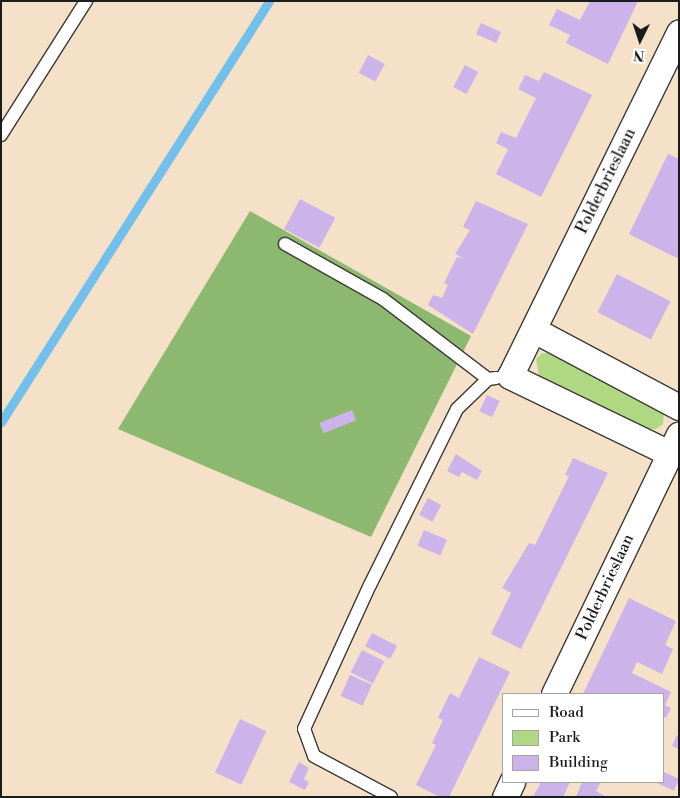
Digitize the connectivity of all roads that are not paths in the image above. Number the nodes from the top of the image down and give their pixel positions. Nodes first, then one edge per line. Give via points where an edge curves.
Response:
1 (86, 1) edge
2 (679, 32) edge
3 (1, 135) edge
4 (285, 244) dead end
5 (534, 330) junction
6 (499, 378) junction
7 (679, 407) edge
8 (674, 443) edge
9 (554, 693) edge
10 (512, 783) edge
11 (391, 797) edge
12 (505, 797) edge

1 - 3 lane
2 - 5 street, Polderbrieslaan
4 - 6 lane via 383,298
5 - 6 street, Polderbrieslaan
5 - 7 street
6 - 8 street, Polderbrieslaan
6 - 11 lane via 457,409 370,585 304,729 314,756
8 - 9 street, Polderbrieslaan
10 - 12 street

